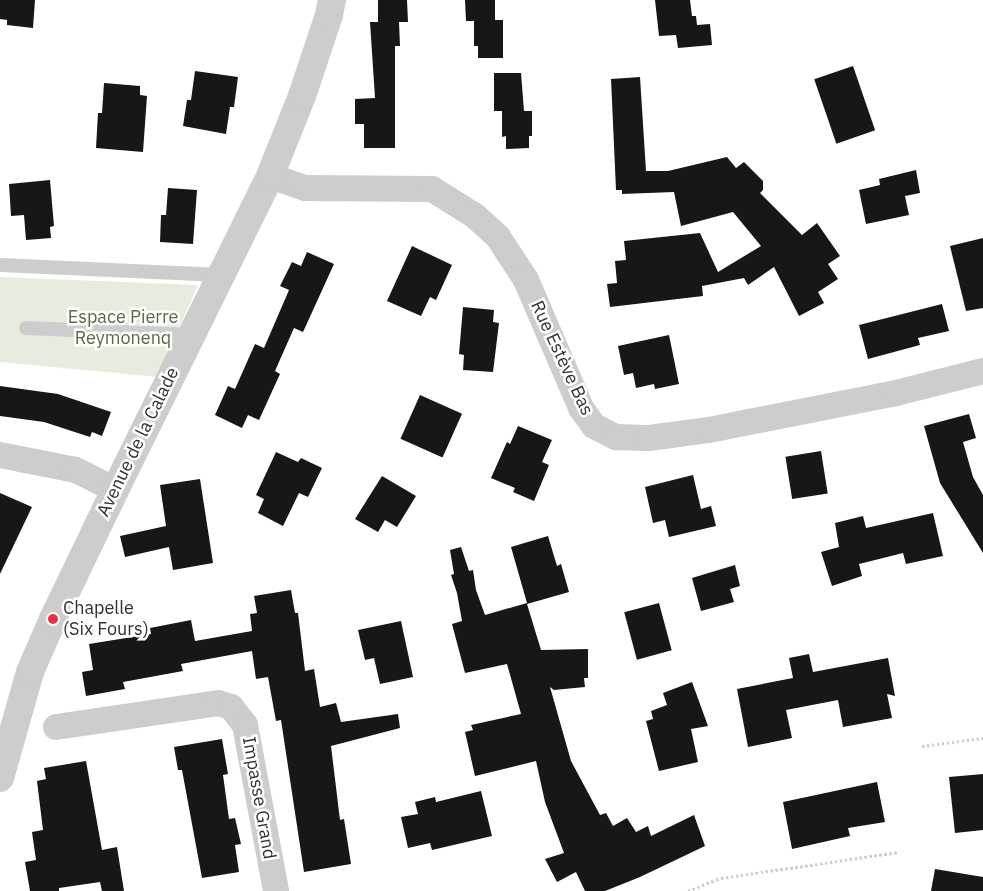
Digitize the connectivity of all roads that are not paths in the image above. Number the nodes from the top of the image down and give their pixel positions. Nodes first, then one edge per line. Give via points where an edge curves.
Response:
1 (332, 0) edge
2 (270, 176) junction
3 (0, 266) edge
4 (221, 275) junction
5 (26, 328) dead end
6 (191, 335) junction
7 (983, 371) edge
8 (0, 455) edge
9 (115, 490) junction
10 (56, 727) dead end
11 (0, 778) edge
12 (276, 891) edge

1 - 2 street, Avenue de la Calade via 302,96
2 - 4 street, Avenue de la Calade
2 - 7 street, Rue Estève Bas via 305,188 432,189 475,216 498,237 526,280 581,408 594,426 616,437 649,438 709,430 896,393
3 - 4 lane
4 - 6 street, Avenue de la Calade
5 - 6 lane
6 - 9 street, Avenue de la Calade
8 - 9 street via 76,470
9 - 11 street, Avenue de la Calade via 30,672
10 - 12 street, Impasse Grand via 218,703 231,707 247,732

